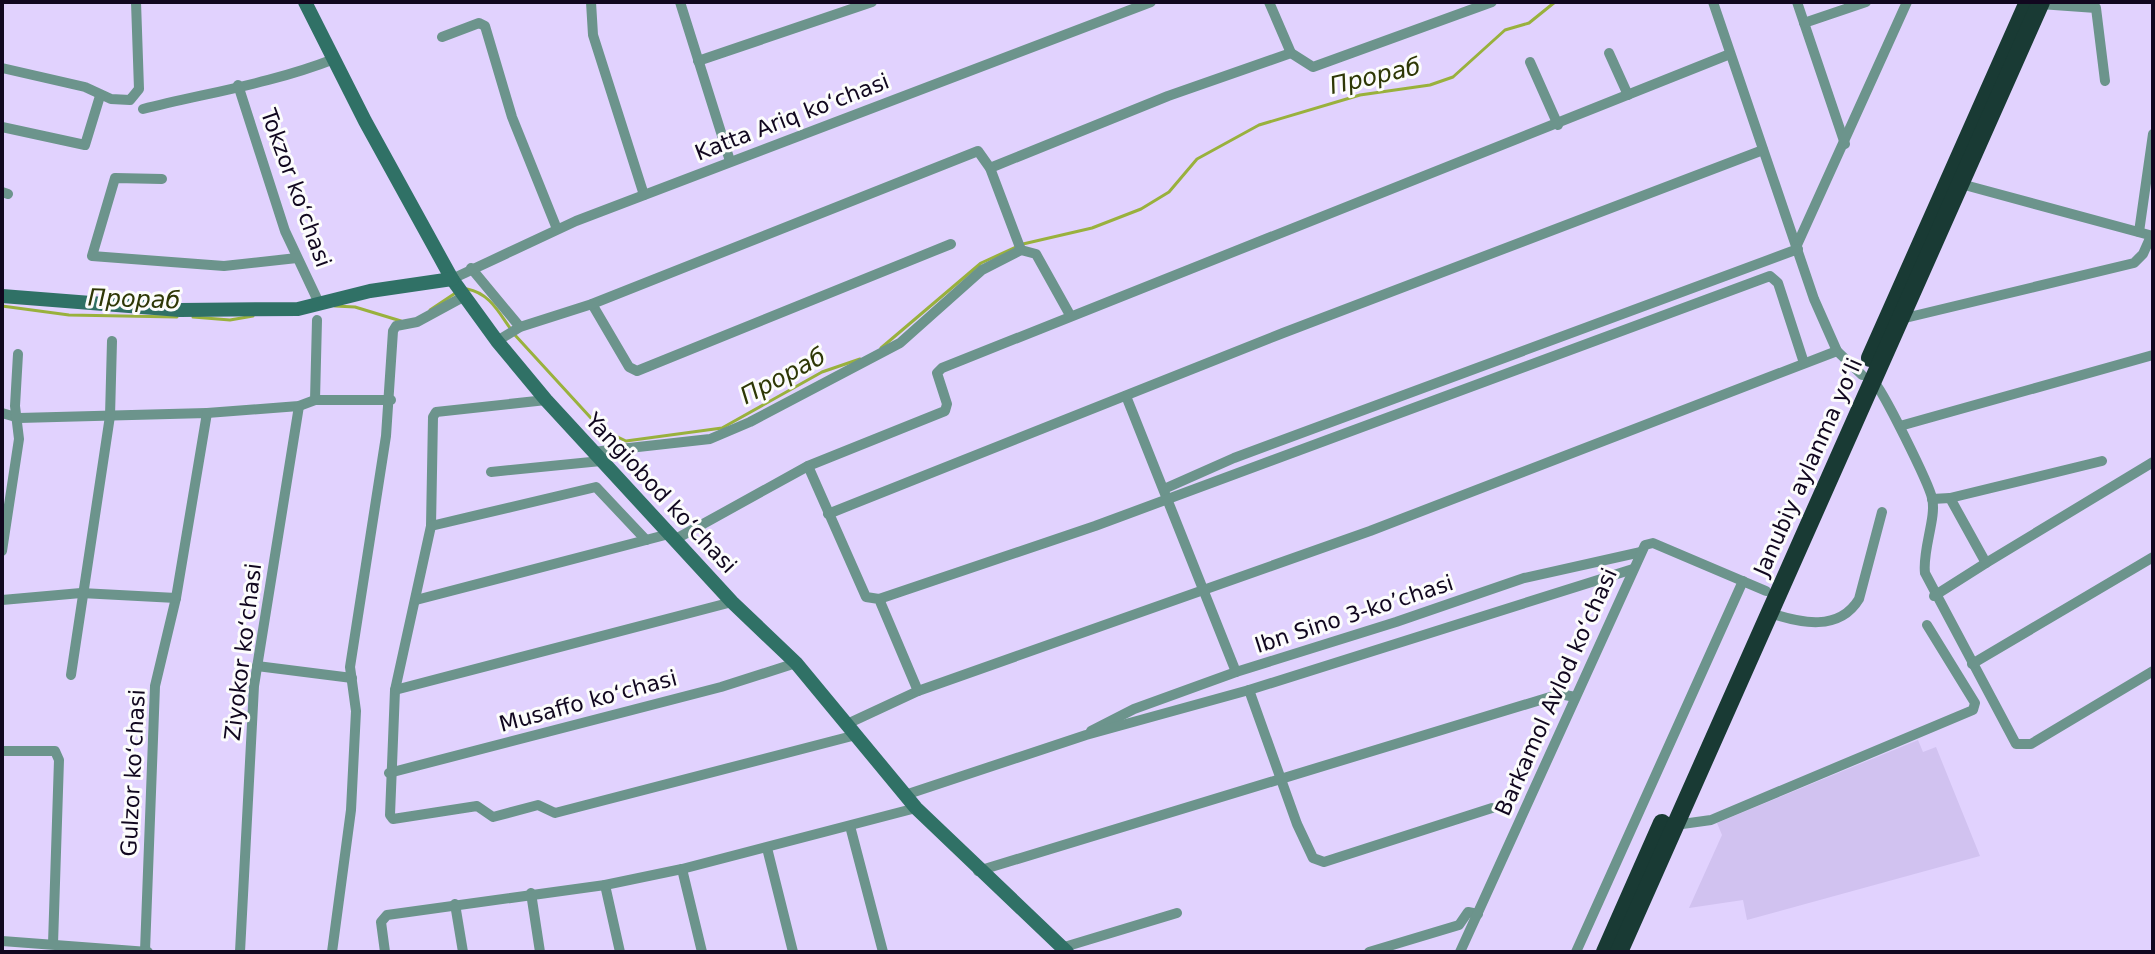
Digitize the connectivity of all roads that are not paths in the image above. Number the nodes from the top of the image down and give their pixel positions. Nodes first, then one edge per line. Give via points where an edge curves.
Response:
1 (136, 2) edge
2 (305, 2) edge
3 (591, 2) edge
4 (680, 2) edge
5 (872, 2) edge
6 (1151, 2) edge
7 (1269, 2) edge
8 (1492, 2) edge
9 (1713, 2) edge
10 (1797, 2) edge
11 (1866, 2) edge
12 (1907, 2) edge
13 (2037, 3) edge
14 (1804, 23) junction
15 (442, 37) dead end
16 (1291, 53) junction
17 (1609, 53) dead end
18 (1730, 54) junction
19 (334, 59) junction
20 (698, 61) junction
21 (1530, 62) dead end
22 (2, 68) edge
23 (2105, 81) dead end
24 (238, 85) junction
25 (1628, 95) junction
26 (100, 96) junction
27 (143, 109) dead end
28 (1558, 125) junction
29 (2, 127) edge
30 (2153, 141) edge
31 (1845, 144) junction
32 (1763, 150) junction
33 (730, 161) junction
34 (990, 168) junction
35 (162, 179) dead end
36 (1961, 184) junction
37 (644, 195) junction
38 (557, 229) junction
39 (2139, 232) junction
40 (2152, 236) edge
41 (951, 244) dead end
42 (1020, 246) junction
43 (1797, 247) junction
44 (297, 258) junction
45 (471, 268) junction
46 (452, 279) junction
47 (1690, 289) junction
48 (2, 296) edge
49 (463, 297) junction
50 (319, 303) junction
51 (1693, 303) junction
52 (592, 304) junction
53 (1070, 315) junction
54 (1901, 319) junction
55 (317, 320) dead end
56 (520, 327) junction
57 (112, 341) dead end
58 (497, 341) junction
59 (1837, 351) junction
60 (18, 354) dead end
61 (2153, 355) edge
62 (1804, 363) junction
63 (1868, 378) junction
64 (1126, 396) junction
65 (315, 400) junction
66 (391, 400) junction
67 (546, 400) junction
68 (299, 406) junction
69 (2, 413) edge
70 (207, 413) junction
71 (110, 416) junction
72 (19, 418) junction
73 (1900, 426) junction
74 (602, 461) junction
75 (2102, 461) dead end
76 (2153, 462) edge
77 (808, 466) junction
78 (491, 472) dead end
79 (590, 487) junction
80 (1166, 493) junction
81 (1950, 498) junction
82 (1932, 499) junction
83 (1882, 512) dead end
84 (828, 514) junction
85 (431, 526) junction
86 (672, 537) junction
87 (646, 540) junction
88 (2, 551) edge
89 (1641, 552) junction
90 (2153, 557) edge
91 (1986, 563) junction
92 (1633, 569) junction
93 (1743, 581) junction
94 (1204, 589) junction
95 (1766, 591) junction
96 (81, 593) junction
97 (1934, 596) junction
98 (176, 598) junction
99 (879, 599) junction
100 (2, 600) edge
101 (416, 600) junction
102 (732, 602) junction
103 (1770, 613) junction
104 (1927, 625) dead end
105 (796, 663) junction
106 (1972, 664) junction
107 (257, 666) junction
108 (2153, 671) edge
109 (1236, 672) junction
110 (71, 675) dead end
111 (352, 678) junction
112 (395, 690) junction
113 (1249, 690) junction
114 (918, 691) junction
115 (1575, 697) junction
116 (852, 729) junction
117 (1086, 735) junction
118 (2, 751) edge
119 (389, 773) junction
120 (1279, 779) junction
121 (905, 795) junction
122 (916, 808) junction
123 (1492, 808) dead end
124 (1675, 825) junction
125 (850, 826) junction
126 (767, 848) junction
127 (682, 869) junction
128 (978, 871) junction
129 (605, 885) junction
130 (531, 893) junction
131 (455, 904) junction
132 (1177, 913) dead end
133 (1478, 914) junction
134 (2, 941) edge
135 (59, 947) edge
136 (1064, 950) edge
137 (147, 952) edge
138 (240, 952) edge
139 (332, 952) edge
140 (385, 952) edge
141 (463, 952) edge
142 (540, 952) edge
143 (620, 952) edge
144 (702, 952) edge
145 (793, 952) edge
146 (883, 952) edge
147 (1369, 952) edge
148 (1460, 952) edge
149 (1576, 952) edge
150 (1605, 952) edge
151 (1619, 952) edge

1 - 26 street via 139,89 130,100
2 - 19 street, Yangiobod koʻchasi
3 - 37 street via 593,35
4 - 20 street
5 - 20 street
6 - 33 street, Katta Ariq koʻchasi
7 - 16 street
8 - 16 street via 1313,67
9 - 18 street
10 - 14 street
11 - 14 street
12 - 31 street
13 - 23 street via 2096,8
13 - 36 highway, Janubiy aylanma yoʻli
13 - 63 highway, Janubiy aylanma yoʻli
14 - 31 street
15 - 38 street via 479,23 485,26 512,117
16 - 34 street
17 - 25 street
18 - 25 street
18 - 32 street
19 - 24 street, Tokzor koʻchasi via 286,78
19 - 46 street, Yangiobod koʻchasi
20 - 33 street
21 - 28 street
22 - 26 street via 85,87
24 - 27 street, Tokzor koʻchasi
24 - 44 street, Tokzor koʻchasi
25 - 28 street
26 - 29 street via 85,145
28 - 53 street
30 - 39 street
31 - 43 street
32 - 43 street
32 - 64 street
33 - 37 street, Katta Ariq koʻchasi
34 - 42 street
34 - 52 street via 982,152 973,152
35 - 44 street via 115,178 92,256 224,266
36 - 39 street
36 - 54 highway, Janubiy aylanma yoʻli
37 - 38 street, Katta Ariq koʻchasi
38 - 45 street, Katta Ariq koʻchasi
39 - 40 street
40 - 54 street via 2134,263
41 - 52 street via 637,371 629,367
42 - 53 street via 1036,254
42 - 74 street via 982,270 900,343 750,422 710,439
43 - 47 street
43 - 59 street
44 - 50 street, Tokzor koʻchasi
45 - 46 street, Katta Ariq koʻchasi
45 - 56 street
46 - 49 street, Yangiobod koʻchasi
46 - 50 street
47 - 51 street
47 - 80 street via 1234,458
48 - 50 street via 180,310 298,309
49 - 58 street, Yangiobod koʻchasi
49 - 66 street via 417,322 396,326
51 - 62 street via 1776,278
51 - 80 street
52 - 56 street
53 - 77 street via 938,370 945,411
54 - 63 highway, Janubiy aylanma yoʻli
55 - 65 street
56 - 58 street
57 - 71 street
58 - 67 street, Yangiobod koʻchasi
59 - 62 street
59 - 63 street
60 - 72 street
61 - 73 street
62 - 94 street via 1370,531
63 - 73 street via 1880,387
63 - 95 highway, Janubiy aylanma yoʻli
63 - 103 highway, Janubiy aylanma yoʻli
64 - 80 street
64 - 84 street
65 - 66 street
65 - 68 street
66 - 111 street via 351,652
67 - 74 street, Yangiobod koʻchasi
67 - 85 street via 436,412
68 - 70 street
68 - 107 street, Ziyokor koʻchasi
69 - 72 street
70 - 71 street
70 - 98 street, Gulzor koʻchasi
71 - 72 street
71 - 96 street
72 - 88 street
73 - 82 street
74 - 78 street
74 - 79 street
74 - 86 street, Yangiobod koʻchasi
75 - 81 street
76 - 91 street
77 - 84 street
77 - 86 street
79 - 85 street
79 - 87 street via 601,491
80 - 94 street
80 - 99 street
81 - 82 street
81 - 91 street
82 - 97 street via 1923,558
83 - 103 street via 1853,608 1811,624
84 - 99 street via 866,597
85 - 101 street
86 - 87 street
86 - 102 street, Yangiobod koʻchasi
87 - 101 street
89 - 92 street, Barkamol Avlod koʻchasi
89 - 93 street, Barkamol Avlod koʻchasi via 1653,543
89 - 109 street, Ibn Sino 3-koʼchasi via 1524,578
90 - 106 street
91 - 97 street
92 - 113 street, Ibn Sino 3-koʼchasi
92 - 115 street, Barkamol Avlod koʻchasi
93 - 95 street, Barkamol Avlod koʻchasi
93 - 149 street
94 - 109 street
94 - 114 street
95 - 150 highway, Janubiy aylanma yoʻli
96 - 98 street
96 - 100 street
96 - 110 street
97 - 106 street
98 - 137 street, Gulzor koʻchasi via 155,686
99 - 114 street
101 - 112 street
102 - 105 street, Yangiobod koʻchasi
102 - 112 street
103 - 124 highway, Janubiy aylanma yoʻli
104 - 124 street via 1975,703 1973,710 1711,820
105 - 116 street, Yangiobod koʻchasi
105 - 119 street, Musaffo koʻchasi
106 - 108 street via 2016,744 2022,746
107 - 111 street
107 - 138 street, Ziyokor koʻchasi
109 - 117 street, Ibn Sino 3-koʼchasi via 1134,709
111 - 139 street via 356,711 351,810
112 - 119 street
113 - 117 street, Ibn Sino 3-koʼchasi
113 - 120 street, Ibn Sino 3-koʼchasi
114 - 116 street
115 - 120 street via 1560,694
115 - 133 street, Barkamol Avlod koʻchasi
116 - 119 street via 839,743 555,813 538,805 493,817 469,806 393,819
116 - 121 street, Yangiobod koʻchasi
117 - 121 street, Ibn Sino 3-koʼchasi
118 - 135 street via 47,748 59,760
120 - 123 street, Ibn Sino 3-koʼchasi via 1313,858 1324,862
120 - 128 street
121 - 122 street, Yangiobod koʻchasi
122 - 125 street
122 - 128 street, Yangiobod koʻchasi
124 - 151 highway, Janubiy aylanma yoʻli
125 - 126 street
125 - 146 street
126 - 127 street
126 - 145 street
127 - 129 street
127 - 144 street
128 - 136 street, Yangiobod koʻchasi
129 - 130 street
129 - 143 street
130 - 131 street
130 - 142 street
131 - 140 street via 383,917
131 - 141 street
132 - 136 street
133 - 147 street via 1468,912 1459,925
133 - 148 street, Barkamol Avlod koʻchasi
134 - 135 street
135 - 137 street

